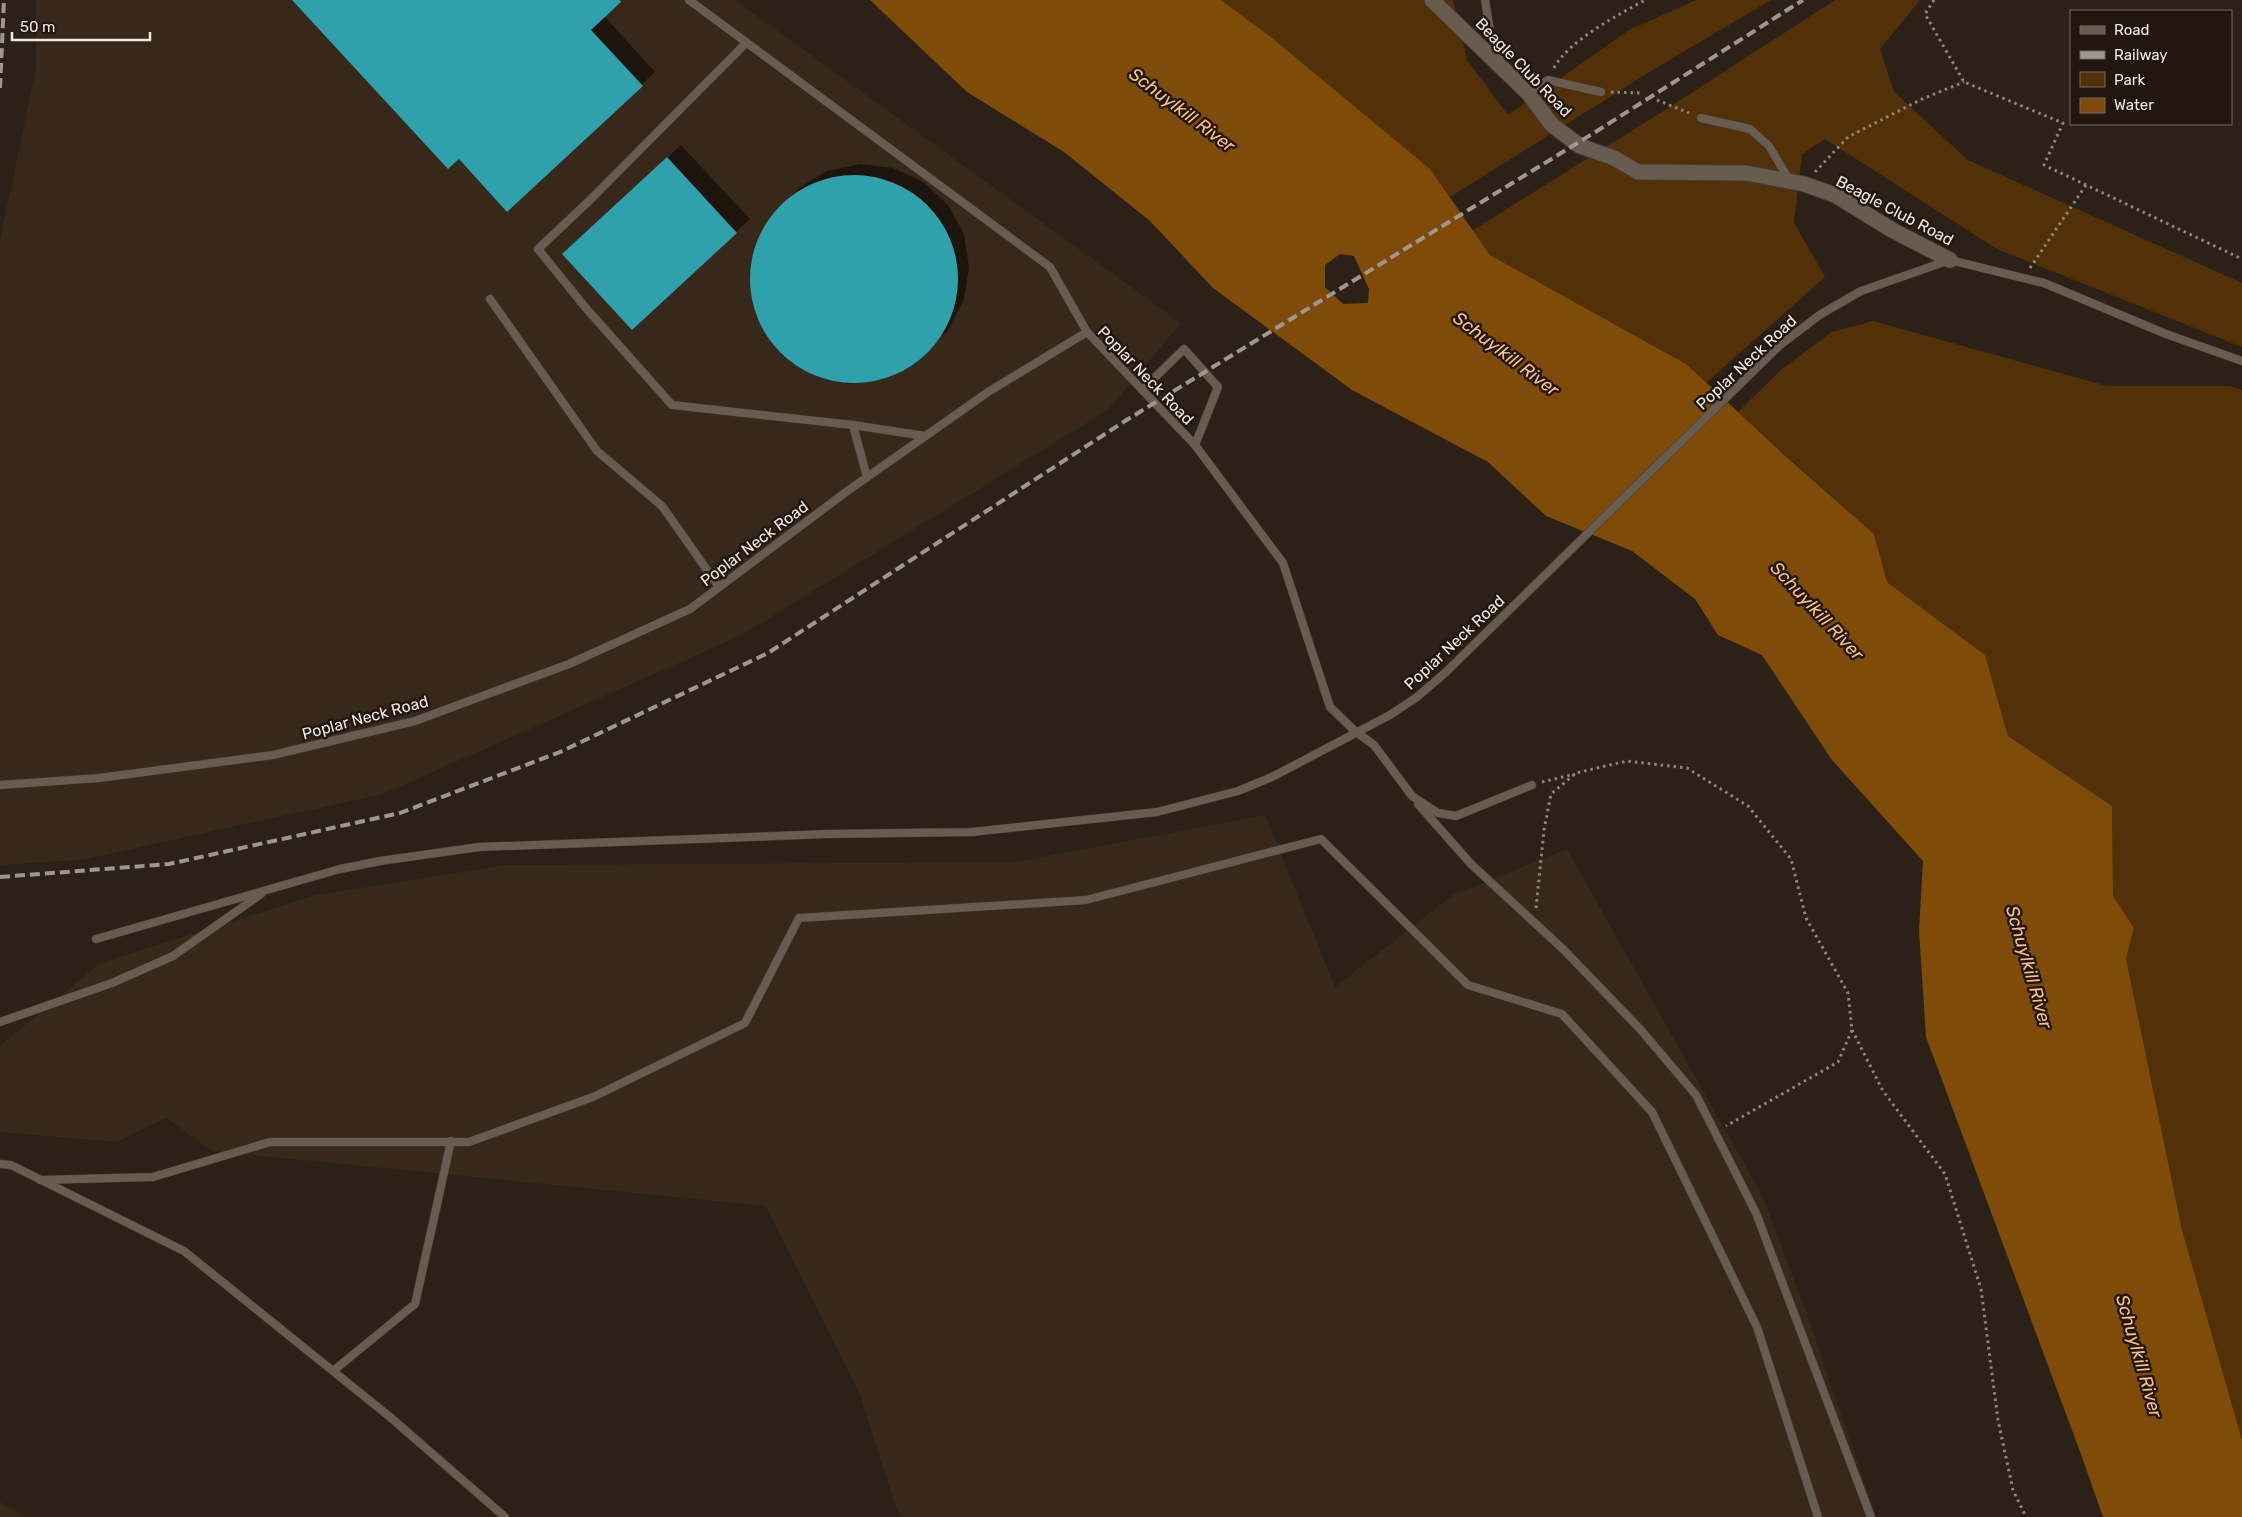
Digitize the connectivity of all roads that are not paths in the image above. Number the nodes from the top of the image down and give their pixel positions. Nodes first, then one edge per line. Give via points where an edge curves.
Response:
1 (689, 0) edge
2 (1432, 0) edge
3 (1485, 0) edge
4 (746, 43) junction
5 (1502, 68) junction
6 (1601, 92) road end
7 (1528, 93) junction
8 (1702, 118) road end
9 (1797, 183) junction
10 (1950, 260) junction
11 (490, 299) dead end
12 (1087, 332) junction
13 (2242, 361) edge
14 (1142, 390) junction
15 (853, 425) junction
16 (925, 436) junction
17 (1195, 445) junction
18 (867, 477) junction
19 (719, 587) junction
20 (1356, 732) junction
21 (1, 781) edge
22 (1532, 785) road end
23 (1412, 796) junction
24 (266, 890) junction
25 (96, 939) dead end
26 (0, 1022) edge
27 (451, 1142) junction
28 (0, 1164) edge
29 (40, 1180) junction
30 (333, 1371) junction
31 (505, 1517) edge
32 (1818, 1517) edge
33 (1871, 1517) edge

1 - 4 lane
2 - 5 street, Beagle Club Road
3 - 5 lane via 1491,37
4 - 12 lane via 1050,266
4 - 15 lane via 538,249 672,405
5 - 7 street, Beagle Club Road
6 - 7 lane via 1548,80
7 - 9 street, Beagle Club Road via 1552,125 1580,146 1614,158 1638,172 1746,173
8 - 9 lane via 1750,128 1769,146
9 - 10 street, Beagle Club Road via 1835,195
10 - 13 lane, Beagle Club Road via 2044,283 2166,334
10 - 20 lane, Poplar Neck Road via 1861,291 1821,314 1780,345 1446,672 1417,697
11 - 19 lane via 597,451 662,506
12 - 14 lane, Poplar Neck Road
12 - 16 lane, Poplar Neck Road via 988,392
14 - 17 lane, Poplar Neck Road
14 - 17 lane via 1184,349 1218,387
15 - 16 lane
15 - 18 lane
16 - 18 lane, Poplar Neck Road
17 - 20 lane, Poplar Neck Road via 1283,563 1330,707
18 - 19 lane, Poplar Neck Road
19 - 21 lane, Poplar Neck Road via 690,609 569,664 415,721 273,755 99,778
20 - 23 lane via 1374,745
20 - 24 lane via 1255,784 1157,812 972,832 479,847 372,863
22 - 23 lane via 1456,816 1438,813
23 - 33 lane via 1471,864 1564,950 1640,1029 1696,1094 1756,1213
24 - 25 lane
24 - 26 lane via 173,956 112,983
27 - 29 lane via 270,1142 153,1177
27 - 30 lane via 414,1304
27 - 32 lane via 469,1142 593,1097 745,1023 799,918 1086,900 1321,839 1468,985 1562,1014 1652,1112 1757,1327
28 - 29 lane
29 - 30 lane via 184,1250
30 - 31 lane

